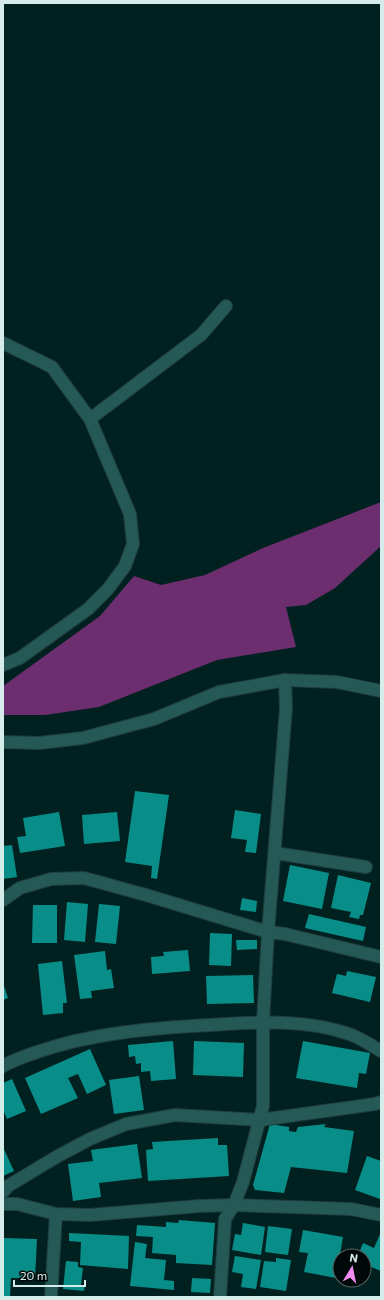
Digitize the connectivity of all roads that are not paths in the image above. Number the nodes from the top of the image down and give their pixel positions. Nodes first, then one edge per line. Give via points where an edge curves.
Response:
1 (226, 306) dead end
2 (3, 343) edge
3 (90, 419) junction
4 (3, 665) edge
5 (286, 680) junction
6 (381, 691) edge
7 (3, 742) edge
8 (275, 853) junction
9 (366, 867) dead end
10 (3, 900) edge
11 (268, 932) junction
12 (381, 957) edge
13 (263, 1022) junction
14 (381, 1051) edge
15 (3, 1066) edge
16 (381, 1102) edge
17 (260, 1120) junction
18 (3, 1192) edge
19 (3, 1204) edge
20 (234, 1205) junction
21 (56, 1214) junction
22 (381, 1216) edge
23 (51, 1297) edge
24 (220, 1297) edge

1 - 3 street via 201,335
2 - 3 street via 52,367
3 - 4 street via 130,514 133,544 125,566 108,589 88,609 20,658
5 - 6 street via 337,682
5 - 7 street via 219,692 154,719 83,738 39,743
5 - 8 street
8 - 9 street
8 - 11 street
10 - 11 street via 20,888 51,879 84,878
11 - 12 street
11 - 13 street
13 - 14 street via 303,1024 332,1029 348,1033
13 - 15 street via 172,1027 91,1037 49,1048
13 - 17 street via 263,1106
16 - 17 street
17 - 18 street via 175,1115 126,1124 58,1156 8,1186
17 - 20 street
19 - 21 street via 17,1204
20 - 21 street via 90,1215
20 - 22 street via 351,1209
20 - 24 street via 225,1220
21 - 23 street

